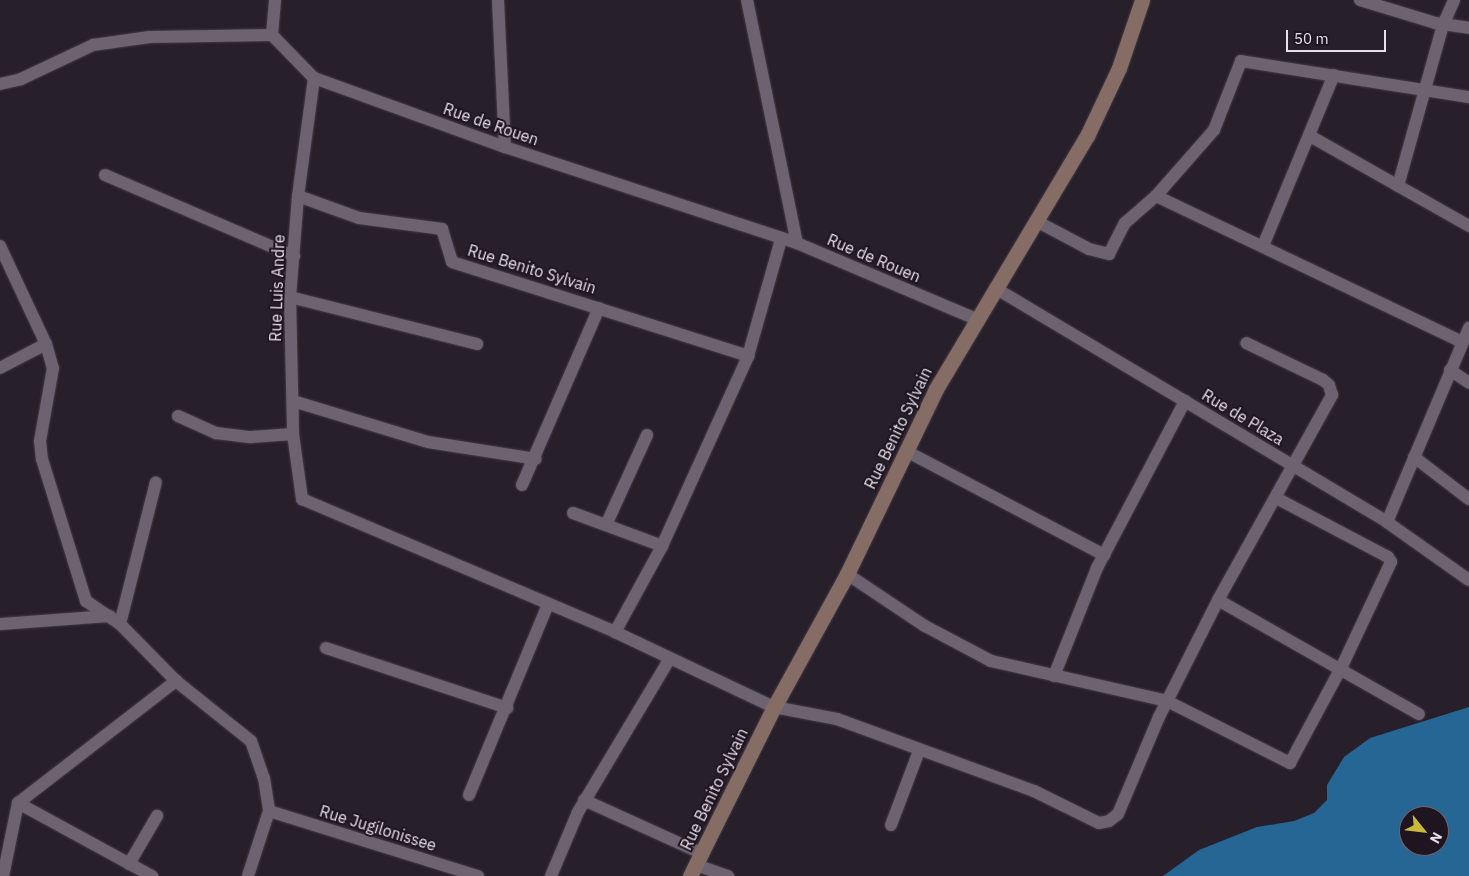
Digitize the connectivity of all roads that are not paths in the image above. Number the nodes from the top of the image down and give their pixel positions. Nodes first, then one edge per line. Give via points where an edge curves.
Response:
1 (275, 0) edge
2 (498, 0) edge
3 (747, 0) edge
4 (1142, 0) edge
5 (1360, 0) edge
6 (1454, 0) edge
7 (1443, 25) junction
8 (1469, 28) edge
9 (272, 35) junction
10 (1334, 75) junction
11 (314, 78) junction
12 (0, 84) edge
13 (1426, 90) junction
14 (1469, 97) edge
15 (1310, 136) junction
16 (505, 147) junction
17 (105, 174) dead end
18 (1398, 186) junction
19 (298, 196) junction
20 (1156, 196) junction
21 (1038, 222) junction
22 (1469, 226) edge
23 (781, 239) junction
24 (797, 243) junction
25 (0, 246) edge
26 (1263, 246) junction
27 (294, 256) junction
28 (995, 288) junction
29 (290, 297) junction
30 (599, 308) junction
31 (976, 319) junction
32 (1469, 328) edge
33 (1462, 342) junction
34 (1246, 343) dead end
35 (46, 344) junction
36 (477, 344) dead end
37 (748, 356) junction
38 (0, 368) edge
39 (1450, 370) junction
40 (1469, 383) edge
41 (293, 401) junction
42 (1185, 401) junction
43 (178, 416) dead end
44 (293, 434) junction
45 (647, 435) dead end
46 (906, 451) junction
47 (1414, 457) junction
48 (536, 458) junction
49 (1294, 468) junction
50 (156, 482) dead end
51 (522, 485) dead end
52 (1276, 498) junction
53 (1469, 499) edge
54 (573, 513) dead end
55 (1387, 522) junction
56 (606, 525) junction
57 (662, 546) junction
58 (1104, 555) junction
59 (847, 574) junction
60 (1469, 580) edge
61 (1218, 600) junction
62 (548, 604) junction
63 (115, 620) junction
64 (0, 624) edge
65 (616, 632) junction
66 (326, 648) dead end
67 (670, 658) junction
68 (1340, 671) junction
69 (1054, 676) junction
70 (176, 681) junction
71 (1167, 701) junction
72 (774, 707) junction
73 (507, 708) junction
74 (1418, 714) dead end
75 (919, 751) junction
76 (469, 795) dead end
77 (584, 800) junction
78 (18, 803) junction
79 (269, 811) junction
80 (157, 816) dead end
81 (891, 825) dead end
82 (4, 852) edge
83 (129, 864) junction
84 (696, 865) edge
85 (3, 876) edge
86 (152, 876) edge
87 (248, 876) edge
88 (478, 876) edge
89 (551, 876) edge
90 (728, 876) edge

1 - 9 street
2 - 16 street
3 - 24 street
4 - 21 main road, Rue Benito Sylvain via 1115,77 1087,136
5 - 7 street
6 - 7 street
7 - 8 street
7 - 13 street
9 - 11 street, Rue de Rouen
9 - 12 street via 149,37 93,44 21,79
10 - 13 street
10 - 15 street
10 - 20 street via 1241,61 1214,130
11 - 16 street, Rue de Rouen
11 - 19 street, Rue Luis Andre
13 - 14 street
13 - 18 street
15 - 18 street
15 - 26 street
16 - 23 street, Rue de Rouen
17 - 27 street
18 - 22 street
19 - 27 street, Rue Luis Andre
19 - 30 street, Rue Benito Sylvain via 359,218 442,229 452,262
20 - 21 street via 1125,223 1109,254 1089,249
20 - 26 street
21 - 28 main road, Rue Benito Sylvain
23 - 24 street, Rue de Rouen
23 - 37 street
24 - 31 street, Rue de Rouen
25 - 35 street
26 - 33 street
27 - 29 street, Rue Luis Andre
28 - 31 main road, Rue Benito Sylvain
28 - 42 street, Rue de Plaza
29 - 36 street
29 - 41 street, Rue Luis Andre
30 - 37 street, Rue Benito Sylvain
30 - 48 street
31 - 46 main road, Rue Benito Sylvain via 936,389
32 - 33 street
33 - 39 street
34 - 49 street via 1329,385 1332,395
35 - 38 street
35 - 63 street via 53,368 40,441 42,459 86,601
37 - 57 street
39 - 40 street
39 - 47 street
41 - 44 street, Rue Luis Andre
41 - 48 street via 428,442
42 - 49 street, Rue de Plaza
42 - 58 street
43 - 44 street via 216,433 251,437
44 - 62 street, Rue Luis Andre via 302,499
45 - 56 street
46 - 58 street
46 - 59 main road, Rue Benito Sylvain
47 - 53 street
47 - 55 street
48 - 51 street
49 - 52 street
49 - 55 street, Rue de Plaza
50 - 63 street
52 - 61 street
52 - 68 street via 1388,557 1391,562
54 - 56 street
55 - 60 street, Rue de Plaza
56 - 57 street
57 - 65 street
58 - 69 street
59 - 69 street via 925,626 991,661
59 - 72 main road, Rue Benito Sylvain
61 - 68 street
61 - 71 street
62 - 65 street
62 - 73 street
63 - 64 street
63 - 70 street
65 - 67 street
66 - 73 street
67 - 72 street
67 - 77 street
68 - 71 street via 1290,763
68 - 74 street
69 - 71 street
70 - 78 street
70 - 79 street via 251,741 264,778
71 - 75 street via 1118,814 1109,821 1099,823 1034,791
72 - 75 street via 836,719
72 - 84 main road, Rue Benito Sylvain
73 - 76 street
75 - 81 street
77 - 84 street
77 - 89 street
78 - 82 street
78 - 83 street
79 - 87 street
79 - 88 street, Rue Jugilonissee
80 - 83 street
82 - 85 street
83 - 86 street
84 - 90 street

